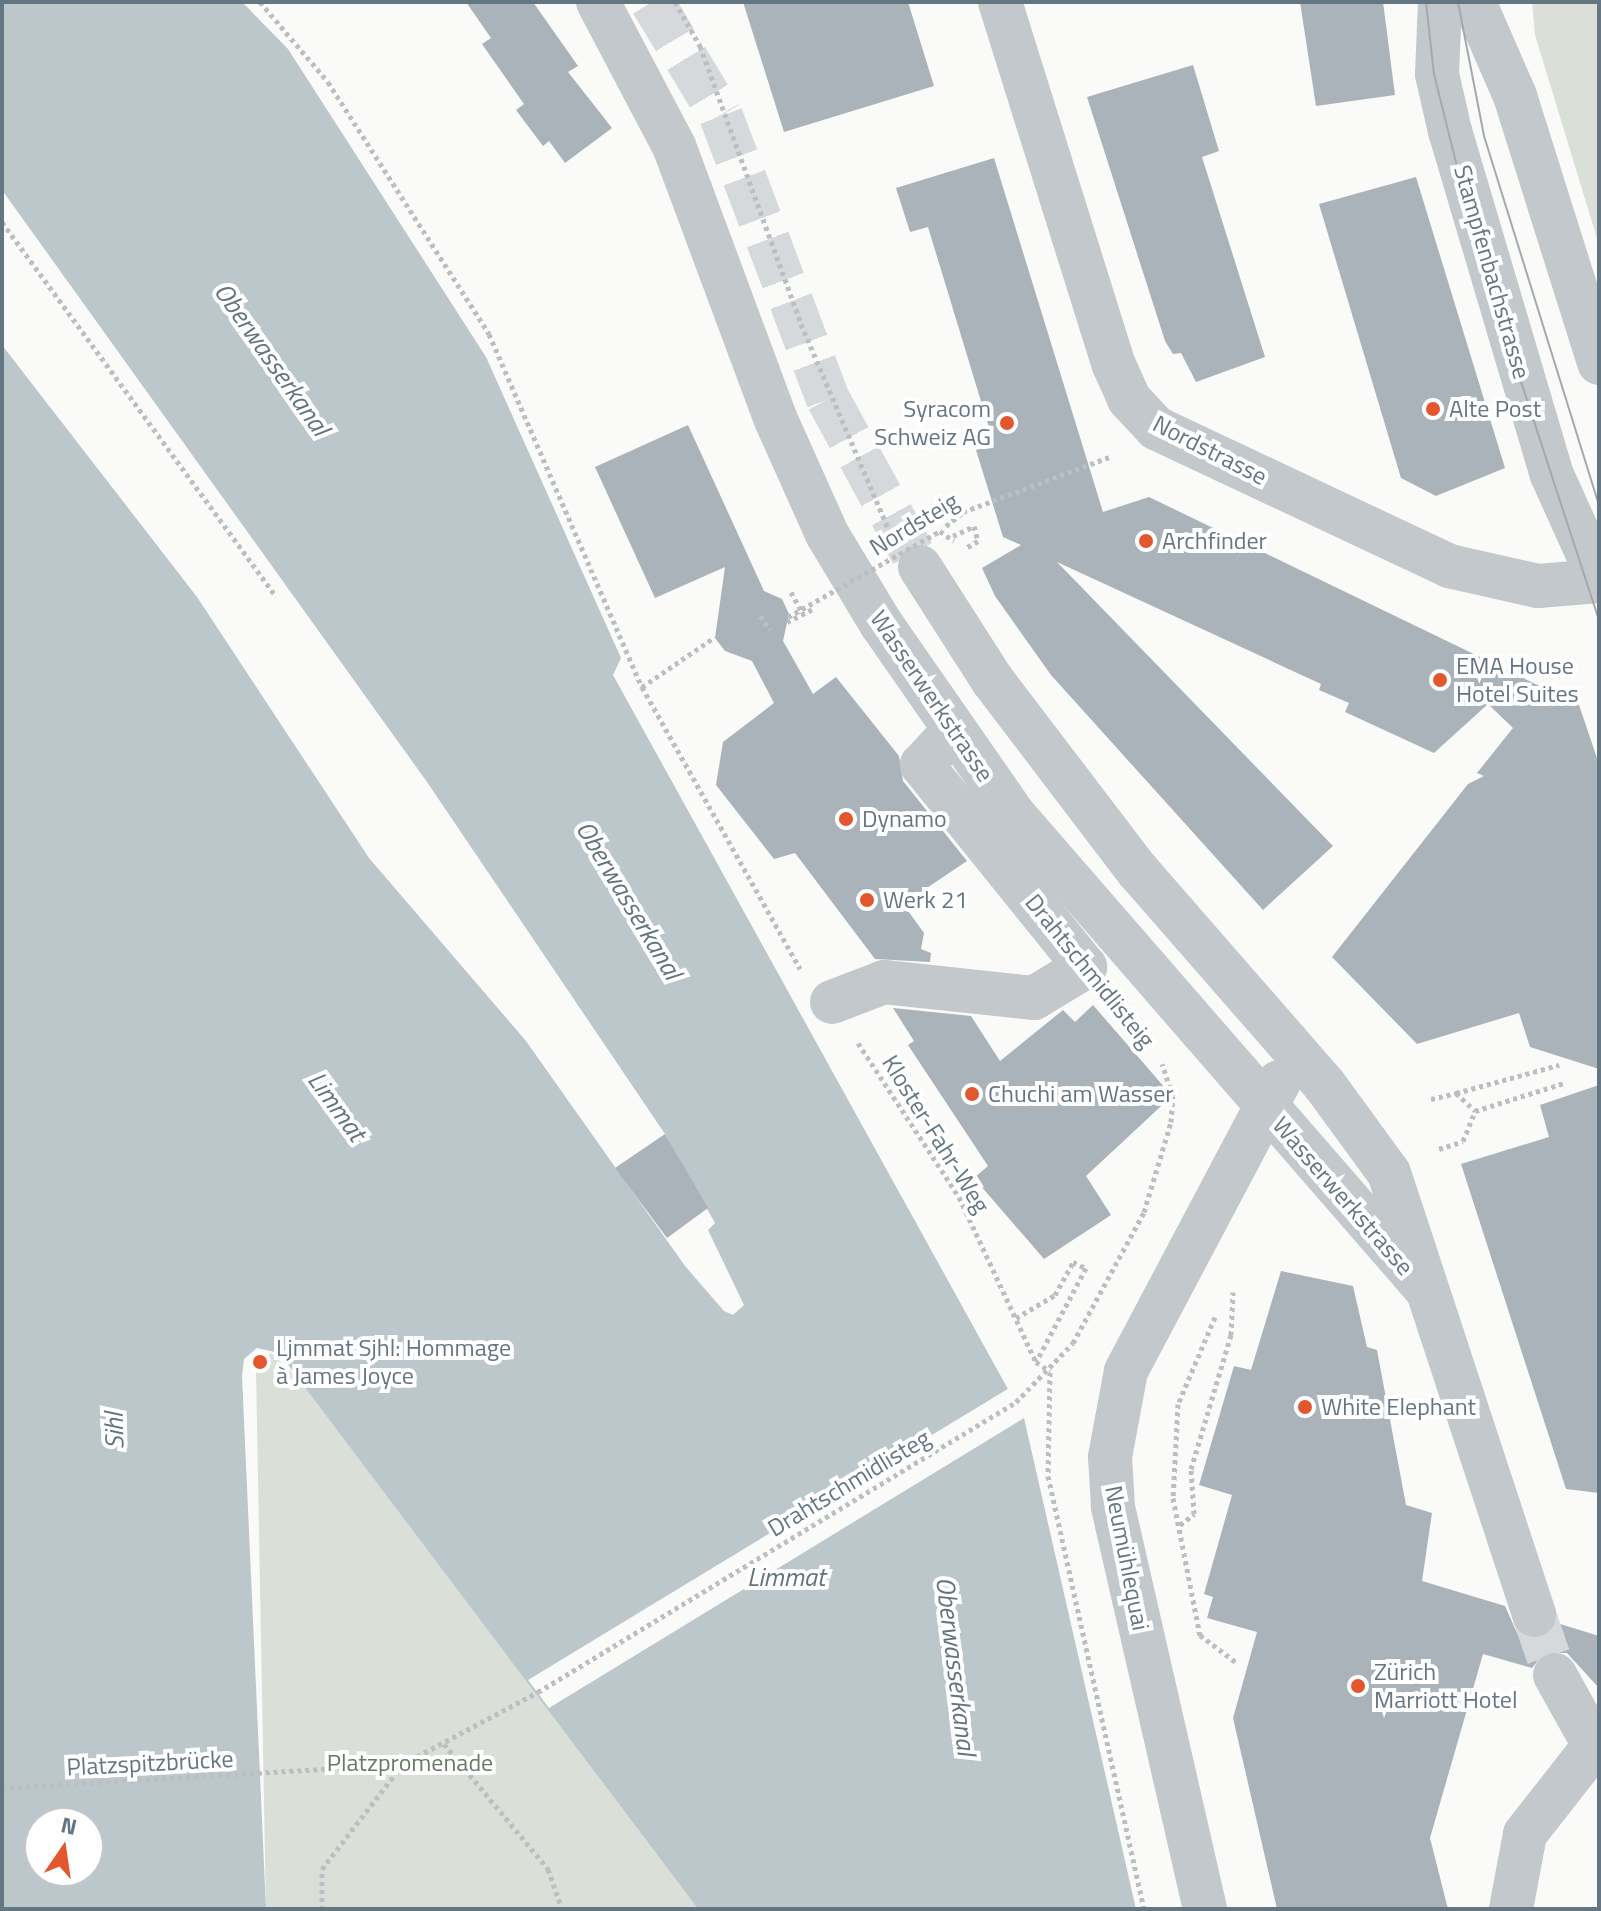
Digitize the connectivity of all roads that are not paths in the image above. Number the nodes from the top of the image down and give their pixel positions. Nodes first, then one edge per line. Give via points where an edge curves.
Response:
1 (598, 2) edge
2 (1000, 2) edge
3 (1440, 2) edge
4 (1474, 2) edge
5 (1599, 363) edge
6 (934, 549) tunnel mouth
7 (1599, 580) edge
8 (952, 732) junction
9 (832, 1002) road end
10 (1298, 1053) junction
11 (1264, 1106) junction
12 (1426, 1289) junction
13 (1534, 1615) tunnel mouth
14 (1555, 1675) tunnel mouth
15 (1596, 1750) edge
16 (1511, 1908) edge
17 (1205, 1909) edge

1 - 8 street, Wasserwerkstrasse via 674,146 776,420 827,534
2 - 7 street, Nordstrasse via 1114,365 1129,399 1156,428 1449,566 1538,586
3 - 7 street, Stampfenbachstrasse via 1437,74 1450,131 1552,475
4 - 5 street via 1515,96
6 - 10 street, Wasserwerkstrasse via 993,681 1129,859
8 - 9 street, Drahtschmidlisteig via 922,765 1085,967 1034,998 884,982
8 - 11 street, Wasserwerkstrasse
10 - 11 street, Neumühlequai
10 - 12 street, Wasserwerkstrasse via 1389,1173
11 - 12 street, Wasserwerkstrasse
11 - 17 street, Neumühlequai via 1126,1371 1110,1457 1113,1506
12 - 13 street, Wasserwerkstrasse
14 - 15 street
15 - 16 street via 1525,1834

